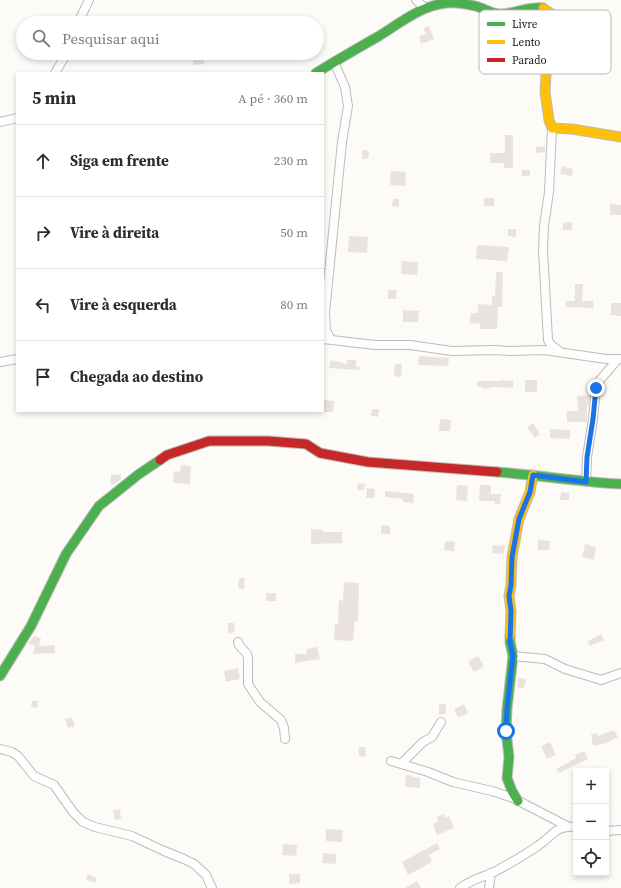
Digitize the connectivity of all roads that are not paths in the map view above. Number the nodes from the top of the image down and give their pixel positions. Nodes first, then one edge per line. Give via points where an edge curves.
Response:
1 (89, 0) edge
2 (416, 0) edge
3 (425, 8) junction
4 (482, 10) edge
5 (526, 10) edge
6 (546, 10) edge
7 (81, 16) edge
8 (63, 60) edge
9 (334, 62) junction
10 (56, 72) edge
11 (318, 72) edge
12 (546, 74) edge
13 (16, 118) edge
14 (0, 122) edge
15 (552, 128) junction
16 (621, 137) edge
17 (327, 340) edge
18 (560, 351) junction
19 (16, 359) edge
20 (619, 359) edge
21 (0, 362) edge
22 (533, 475) junction
23 (586, 482) junction
24 (621, 484) edge
25 (238, 642) dead end
26 (513, 656) junction
27 (621, 673) edge
28 (0, 676) edge
29 (441, 722) dead end
30 (285, 739) dead end
31 (0, 749) edge
32 (391, 761) dead end
33 (401, 764) junction
34 (518, 801) junction
35 (567, 826) junction
36 (573, 827) edge
37 (621, 830) edge
38 (609, 831) edge
39 (491, 873) junction
40 (212, 888) edge
41 (460, 888) edge
42 (489, 888) edge

1 - 7 street
2 - 3 street
3 - 4 street via 448,3 475,6
3 - 9 street
5 - 6 street
8 - 10 street
9 - 11 street
9 - 17 street via 345,87 348,106 325,313
12 - 15 street via 545,92
13 - 14 street
15 - 16 street
15 - 18 street via 543,250 548,340
17 - 18 street via 375,345 410,345 452,351
18 - 20 street
19 - 21 street
20 - 23 street via 596,388
22 - 23 street
22 - 26 street via 530,492 519,519 512,557 509,596 510,642
22 - 28 street via 368,462 320,453 306,444 268,441 210,441 167,455 99,506 66,554 31,626
23 - 24 street
25 - 30 street via 248,658 248,684 260,702 280,720
26 - 27 street via 545,659 601,680
26 - 34 street via 507,709 507,778
29 - 33 street via 432,737 423,742
31 - 40 street via 12,752 34,776 54,785 80,820 95,827 132,836 194,864 206,875
32 - 33 street
33 - 34 street
34 - 35 street
35 - 36 street
35 - 39 street via 558,829 540,845
37 - 38 street
39 - 41 street via 478,877
39 - 42 street

